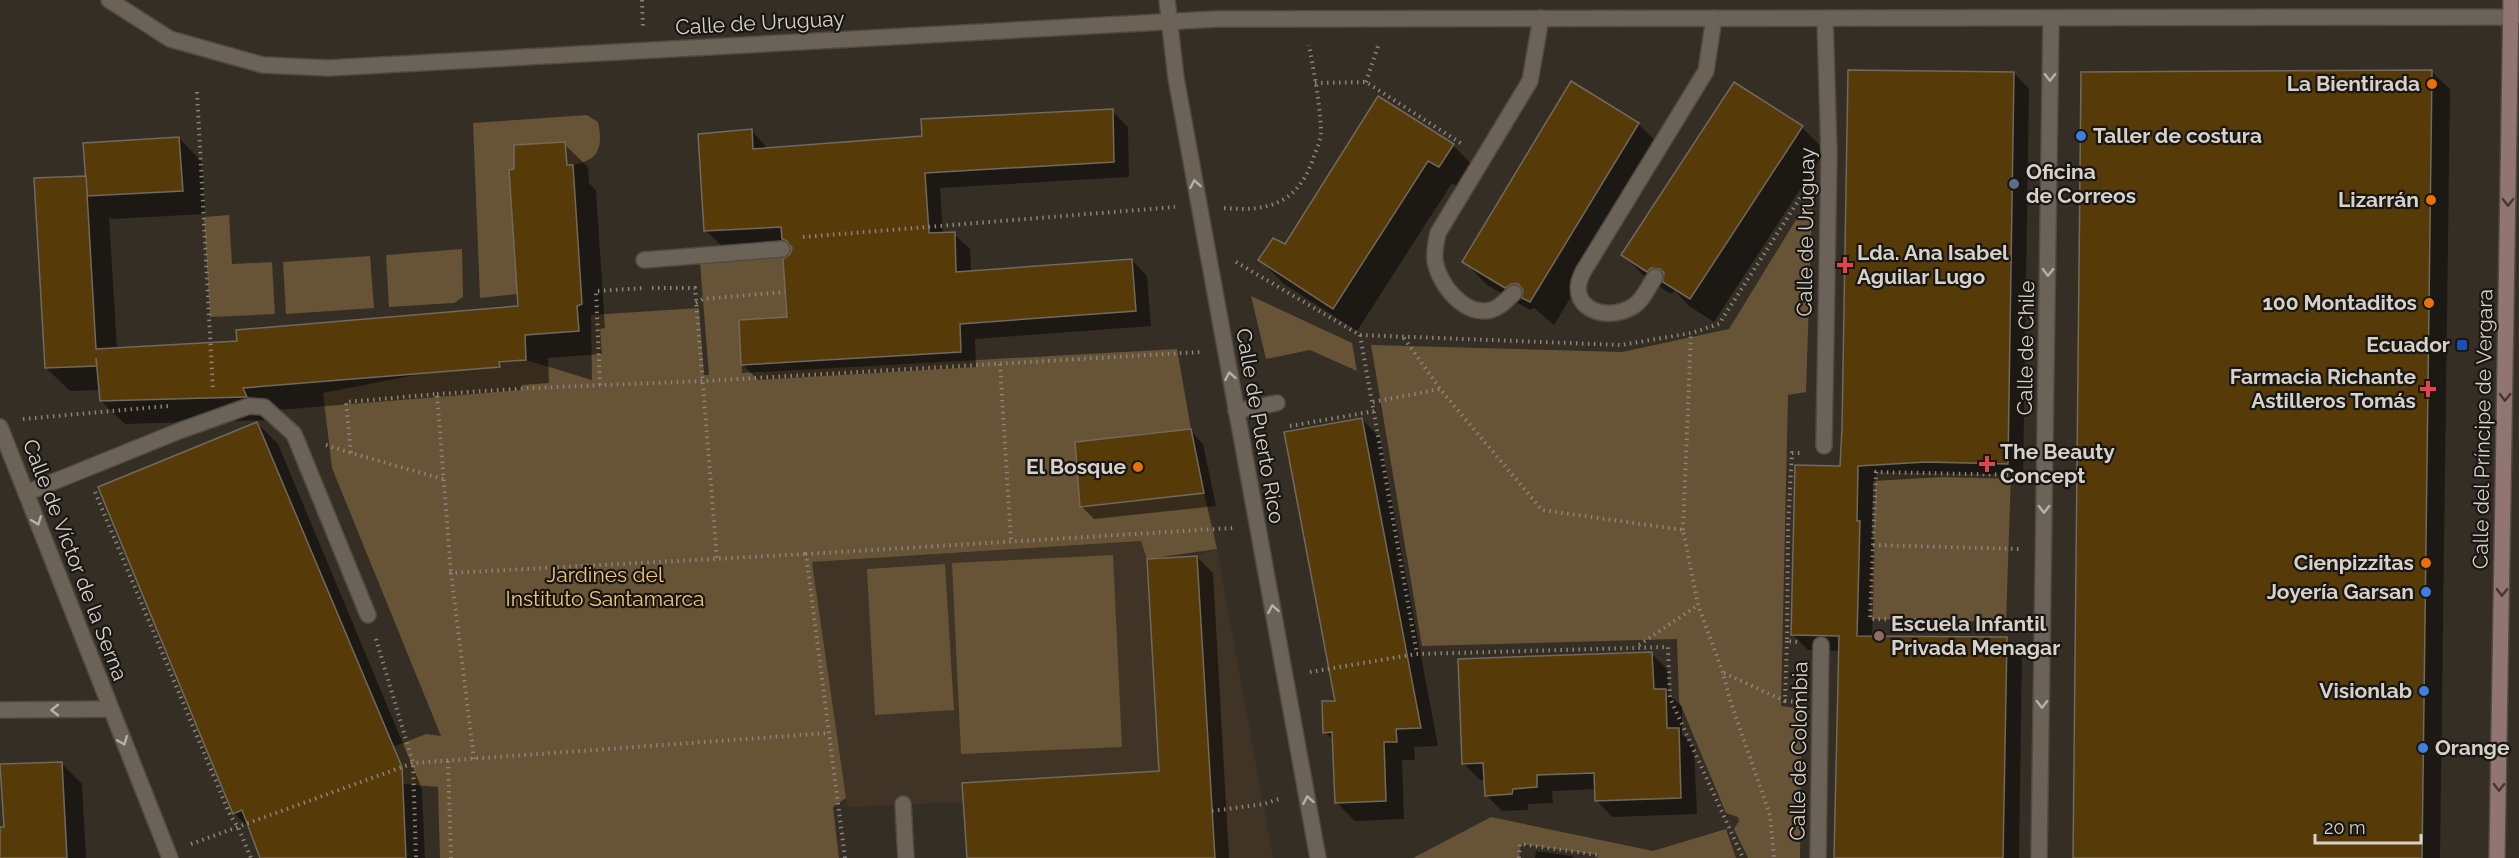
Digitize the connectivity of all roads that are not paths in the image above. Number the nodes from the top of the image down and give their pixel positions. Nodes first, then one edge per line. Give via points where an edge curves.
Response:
1 (109, 0) edge
2 (1167, 0) edge
3 (2511, 0) edge
4 (2515, 16) edge
5 (1541, 18) junction
6 (1714, 18) junction
7 (2051, 18) junction
8 (1825, 19) junction
9 (1169, 20) junction
10 (782, 249) dead end
11 (644, 260) dead end
12 (1655, 277) dead end
13 (1514, 293) dead end
14 (1277, 404) dead end
15 (1236, 411) junction
16 (6, 423) edge
17 (1824, 446) road end
18 (26, 493) junction
19 (368, 615) road end
20 (1821, 645) road end
21 (110, 709) junction
22 (0, 711) edge
23 (903, 804) dead end
24 (169, 855) edge
25 (906, 858) edge
26 (1318, 858) edge
27 (1818, 858) edge
28 (2039, 858) edge
29 (2498, 858) edge

1 - 9 street, Calle de Uruguay via 170,39 263,65 328,68
2 - 9 street, Calle de Puerto Rico
3 - 4 main road, Calle del Príncipe de Vergara
4 - 7 street, Calle de Uruguay
4 -> 29 main road, Calle del Príncipe de Vergara
5 - 6 street, Calle de Uruguay
5 - 9 street, Calle de Uruguay
5 - 13 street via 1530,81 1438,233 1435,260 1444,284 1473,309 1492,310
6 - 8 street, Calle de Uruguay
6 - 12 street via 1706,71 1583,272 1577,283 1578,291 1592,310 1611,314 1639,301
7 - 8 street, Calle de Uruguay
7 -> 28 street, Calle de Chile
8 - 17 street, Calle de Uruguay via 1829,154
15 -> 9 street, Calle de Puerto Rico
10 - 11 street
14 - 15 street
26 -> 15 street, Calle de Puerto Rico
16 - 18 street, Calle de Víctor de la Serna
18 - 19 street via 214,418 249,406 264,407 294,434
18 -> 21 street, Calle de Víctor de la Serna
20 - 27 street, Calle de Colombia
21 -> 22 street, Calle de Víctor de la Serna
21 -> 24 street, Calle de Víctor de la Serna
23 - 25 street

